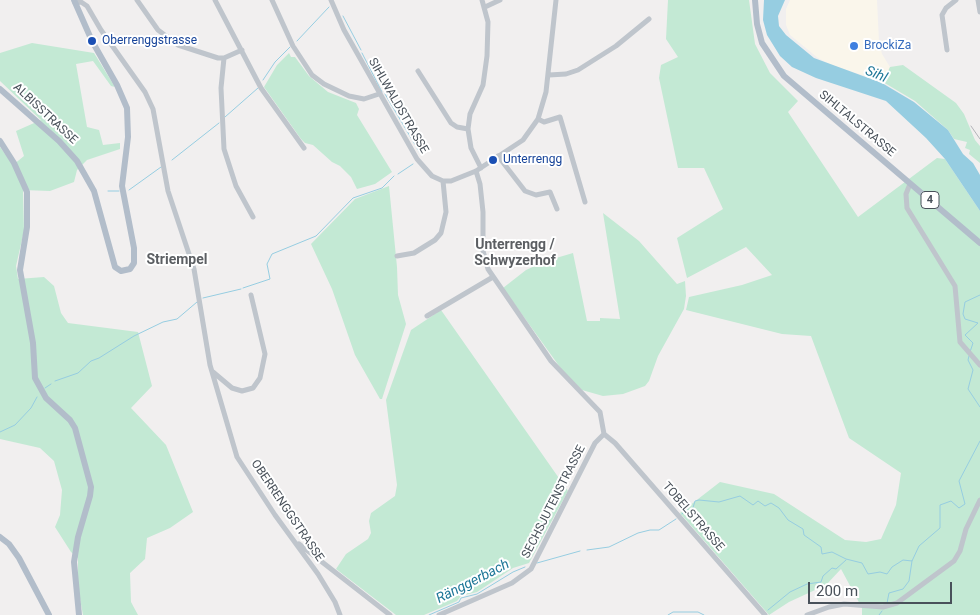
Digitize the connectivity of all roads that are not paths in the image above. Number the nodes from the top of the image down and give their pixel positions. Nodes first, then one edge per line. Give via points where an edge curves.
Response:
1 (137, 0) edge
2 (215, 0) edge
3 (272, 0) edge
4 (331, 0) edge
5 (482, 0) edge
6 (500, 0) edge
7 (556, 0) edge
8 (755, 0) edge
9 (956, 0) edge
10 (978, 0) edge
11 (74, 2) edge
12 (485, 7) junction
13 (980, 12) edge
14 (649, 19) dead end
15 (242, 50) junction
16 (947, 50) dead end
17 (224, 58) junction
18 (418, 71) dead end
19 (548, 75) junction
20 (0, 89) edge
21 (379, 94) junction
22 (538, 119) junction
23 (468, 129) junction
24 (0, 141) edge
25 (304, 148) dead end
26 (498, 156) junction
27 (479, 169) junction
28 (443, 181) junction
29 (910, 184) junction
30 (585, 202) dead end
31 (557, 209) dead end
32 (253, 217) dead end
33 (980, 242) edge
34 (397, 256) dead end
35 (493, 277) junction
36 (250, 295) dead end
37 (427, 316) dead end
38 (980, 365) edge
39 (212, 372) junction
40 (604, 434) junction
41 (980, 500) edge
42 (0, 537) edge
43 (293, 539) junction
44 (49, 615) edge
45 (79, 615) edge
46 (340, 615) edge
47 (390, 615) edge
48 (439, 615) edge
49 (766, 615) edge
50 (807, 615) edge

1 - 17 street via 166,38 188,49
2 - 15 street
3 - 21 street via 293,46 312,75 349,96 364,99
4 - 21 street, SIHLWALDSTRASSE
5 - 12 street
6 - 12 street
7 - 19 street
8 - 29 main road, SIHLTALSTRASSE / 4 via 760,36 781,74
9 - 16 street via 942,15
10 - 13 street
11 - 20 main road, ALBISSTRASSE via 127,108 128,137 122,186 134,248 134,263 130,269 121,271 115,267 94,191 77,161
11 - 39 street, OBERRENGGSTRASSE via 87,6 153,109 168,191 194,269
12 - 23 street via 488,35 484,76
14 - 19 street via 616,46 578,70
15 - 17 street
15 - 25 street via 272,106
17 - 32 street via 221,88 224,149 236,186
18 - 23 street via 451,123
19 - 22 street
21 - 28 street, SIHLWALDSTRASSE via 417,159 432,176
22 - 26 street via 522,140
22 - 30 street via 544,122 560,117
23 - 27 street
24 - 45 main road via 27,192 27,227 20,270 32,336 35,378 46,398 75,428 91,487 74,562
26 - 27 street
26 - 31 street via 525,191 536,195 550,192
27 - 28 street via 459,180
27 - 35 street via 483,251
28 - 34 street via 446,212 442,233 414,253
29 - 33 main road, SIHLTALSTRASSE / 4
29 - 38 street via 906,194 907,208 955,286 960,342
35 - 37 street
35 - 40 street via 551,361 600,412
36 - 39 street via 265,354 260,378 253,388 242,391 232,388
39 - 43 street, OBERRENGGSTRASSE via 238,457
40 - 48 street, SECHSJUTENSTRASSE via 595,443 531,569 512,583
40 - 49 street, TOBELSTRASSE
41 - 50 street via 954,560 897,603 883,607 844,604
42 - 44 main road via 19,558
43 - 46 street, OBERRENGGSTRASSE via 335,602
43 - 47 street

